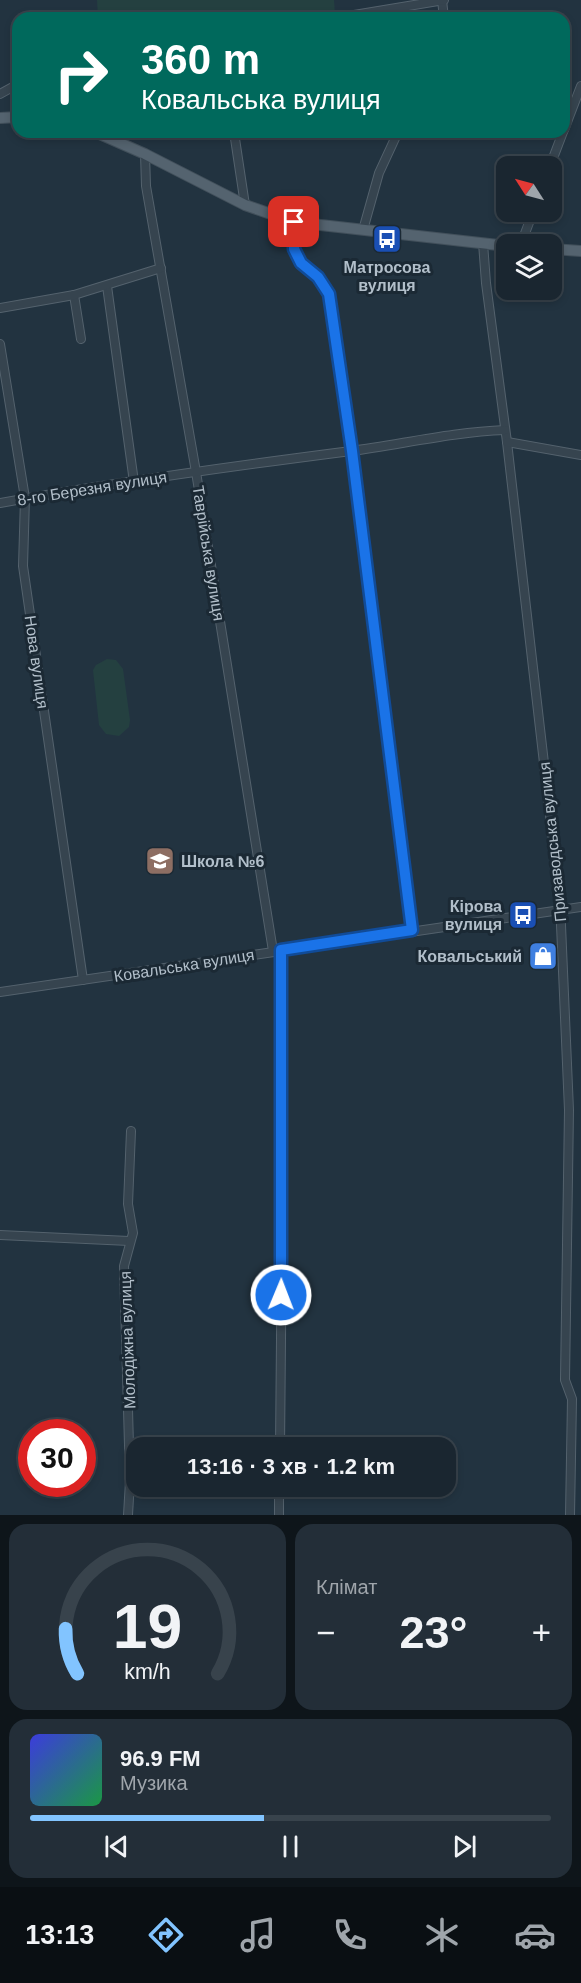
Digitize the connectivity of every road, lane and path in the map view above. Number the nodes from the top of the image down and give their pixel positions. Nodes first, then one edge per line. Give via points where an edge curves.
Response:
1 (443, 0) edge
2 (372, 12) edge
3 (581, 86) edge
4 (570, 115) edge
5 (109, 138) edge
6 (235, 138) edge
7 (395, 138) edge
8 (561, 138) edge
9 (145, 154) junction
10 (554, 156) edge
11 (245, 205) junction
12 (294, 222) junction
13 (363, 230) junction
14 (483, 243) junction
15 (496, 245) edge
16 (562, 250) edge
17 (581, 251) edge
18 (161, 268) junction
19 (107, 286) junction
20 (74, 295) junction
21 (0, 308) edge
22 (81, 339) dead end
23 (0, 344) edge
24 (505, 430) junction
25 (507, 442) junction
26 (352, 451) junction
27 (581, 454) edge
28 (196, 472) junction
29 (134, 482) junction
30 (25, 498) junction
31 (0, 503) edge
32 (581, 907) edge
33 (561, 909) junction
34 (412, 930) junction
35 (277, 950) junction
36 (83, 980) junction
37 (0, 992) edge
38 (131, 1131) dead end
39 (0, 1235) edge
40 (129, 1241) junction
41 (280, 1437) edge
42 (279, 1497) edge
43 (128, 1515) edge
44 (279, 1515) edge
45 (570, 1515) edge

1 - 2 street
3 - 4 street
5 - 9 main road
6 - 11 street
7 - 13 street
8 - 10 street
9 - 11 main road
9 - 18 street, Таврійська вулиця via 146,186
11 - 12 main road
12 - 13 main road
12 - 26 street via 294,249 301,263 318,277 329,294
13 - 14 main road
14 - 15 main road
14 - 24 street, Призаводська вулиця
16 - 17 main road
18 - 19 street
18 - 28 street, Таврійська вулиця
19 - 20 street
19 - 29 street
20 - 21 street
20 - 22 street
23 - 30 street, Нова вулиця
24 - 25 street, Призаводська вулиця
24 - 26 street, 8-го Березня вулиця via 470,431
25 - 27 street
25 - 33 street, Призаводська вулиця
26 - 28 street, 8-го Березня вулиця
26 - 34 street
28 - 29 street, 8-го Березня вулиця
28 - 35 street, Таврійська вулиця
29 - 30 street, 8-го Березня вулиця
30 - 31 street, 8-го Березня вулиця
30 - 36 street, Нова вулиця via 23,566
32 - 33 street, Ковальська вулиця
33 - 34 street, Ковальська вулиця
33 - 45 street, Призаводська вулиця via 569,1110 565,1380 572,1399
34 - 35 street, Ковальська вулиця
35 - 36 street, Ковальська вулиця
35 - 41 street, Таврійська вулиця via 282,1242
36 - 37 street, Ковальська вулиця
38 - 40 street, Молодіжна вулиця via 128,1204 133,1233
39 - 40 street
40 - 43 street, Молодіжна вулиця via 124,1266
42 - 44 street

